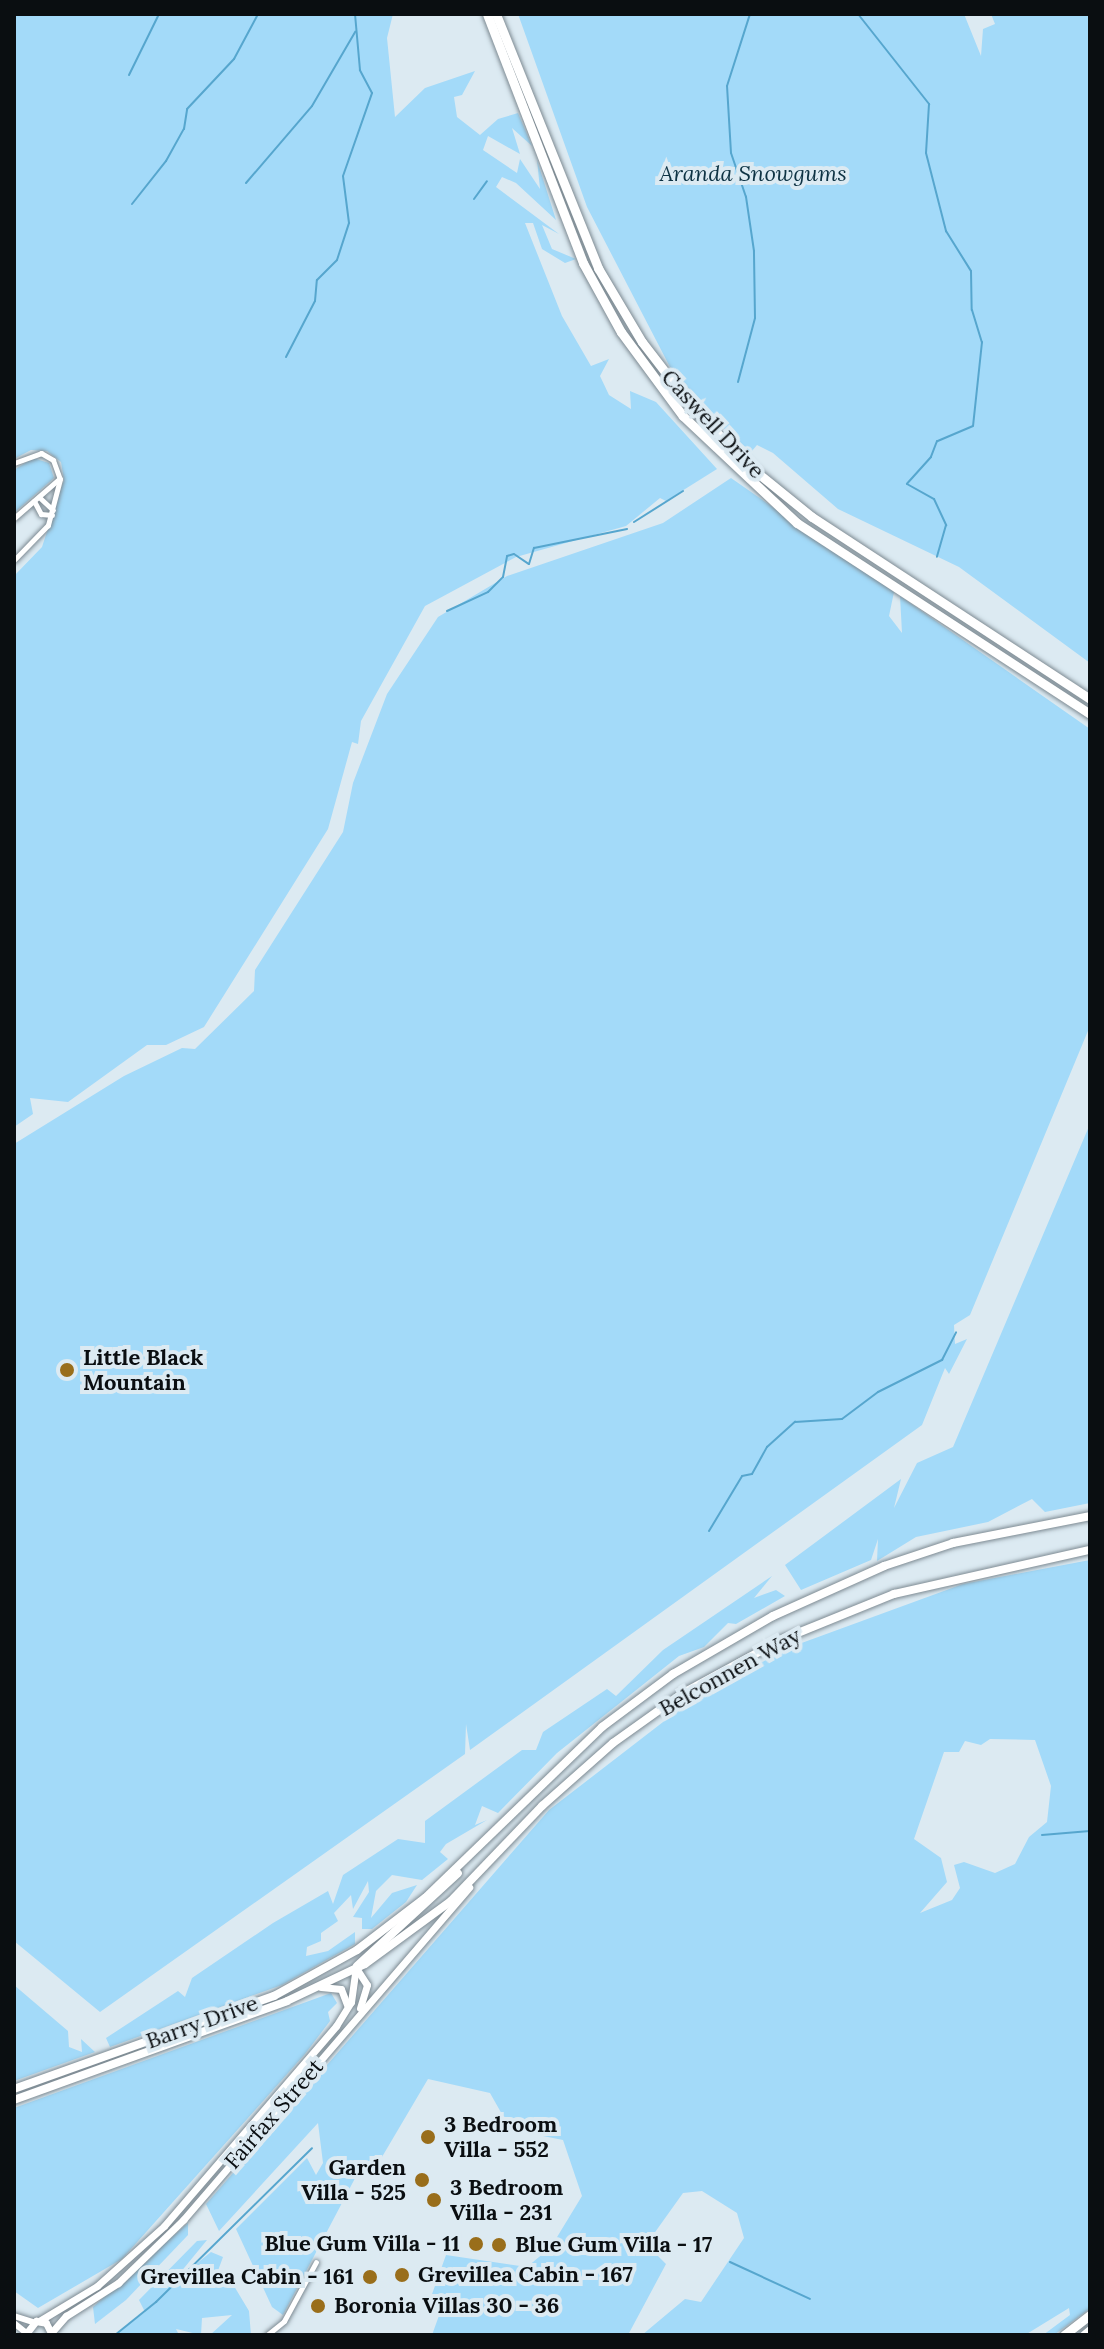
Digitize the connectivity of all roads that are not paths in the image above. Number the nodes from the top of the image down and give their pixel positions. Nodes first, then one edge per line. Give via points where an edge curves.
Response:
1 (487, 14) edge
2 (496, 14) edge
3 (14, 463) edge
4 (60, 479) junction
5 (37, 499) junction
6 (53, 513) junction
7 (14, 518) edge
8 (14, 560) edge
9 (995, 649) junction
10 (1090, 699) edge
11 (1090, 714) edge
12 (1090, 721) edge
13 (1090, 1516) edge
14 (1090, 1550) edge
15 (506, 1818) junction
16 (478, 1875) junction
17 (381, 1934) joint
18 (356, 1968) junction
19 (306, 1981) junction
20 (321, 1987) junction
21 (346, 2011) junction
22 (349, 2027) junction
23 (14, 2089) edge
24 (14, 2100) edge
25 (316, 2262) dead end
26 (1090, 2315) edge
27 (14, 2316) edge
28 (36, 2321) junction
29 (14, 2323) edge
30 (1090, 2330) edge
31 (24, 2334) edge
32 (52, 2334) edge
33 (267, 2335) edge
34 (1064, 2335) edge
35 (1084, 2335) edge

1 - 9 highway, Caswell Drive via 583,263 650,375 756,490 880,578
2 - 10 highway, Caswell Drive via 587,245 659,366 749,466 812,517
3 - 4 street via 41,453 53,460
4 - 5 street
4 - 6 street
5 - 6 street
5 - 6 street via 41,514
5 - 7 street
6 - 8 street
9 - 11 highway
9 - 12 highway
13 - 15 main road, Belconnen Way via 953,1543 884,1566 773,1616 673,1674 602,1727
14 - 16 main road, Belconnen Way via 894,1594 783,1639 683,1693 613,1743 542,1806
15 - 17 main road, Belconnen Way
15 - 18 main road via 439,1893
16 - 18 main road, Belconnen Way via 423,1924
16 - 22 main road, Fairfax Street
17 - 19 main road, Barry Drive
18 - 19 main road via 342,1966
18 - 20 main road, Barry Drive
18 - 21 main road, Fairfax Street
18 - 22 main road via 365,1977 367,1992
19 - 23 main road, Barry Drive
20 - 21 main road via 343,1990
20 - 24 main road, Barry Drive
21 - 28 main road, Fairfax Street via 144,2247 97,2286
22 - 32 main road, Fairfax Street via 157,2248
25 - 33 street via 284,2321
26 - 34 highway
27 - 28 street
28 - 31 main road
28 - 32 main road
29 - 31 street
30 - 35 highway

